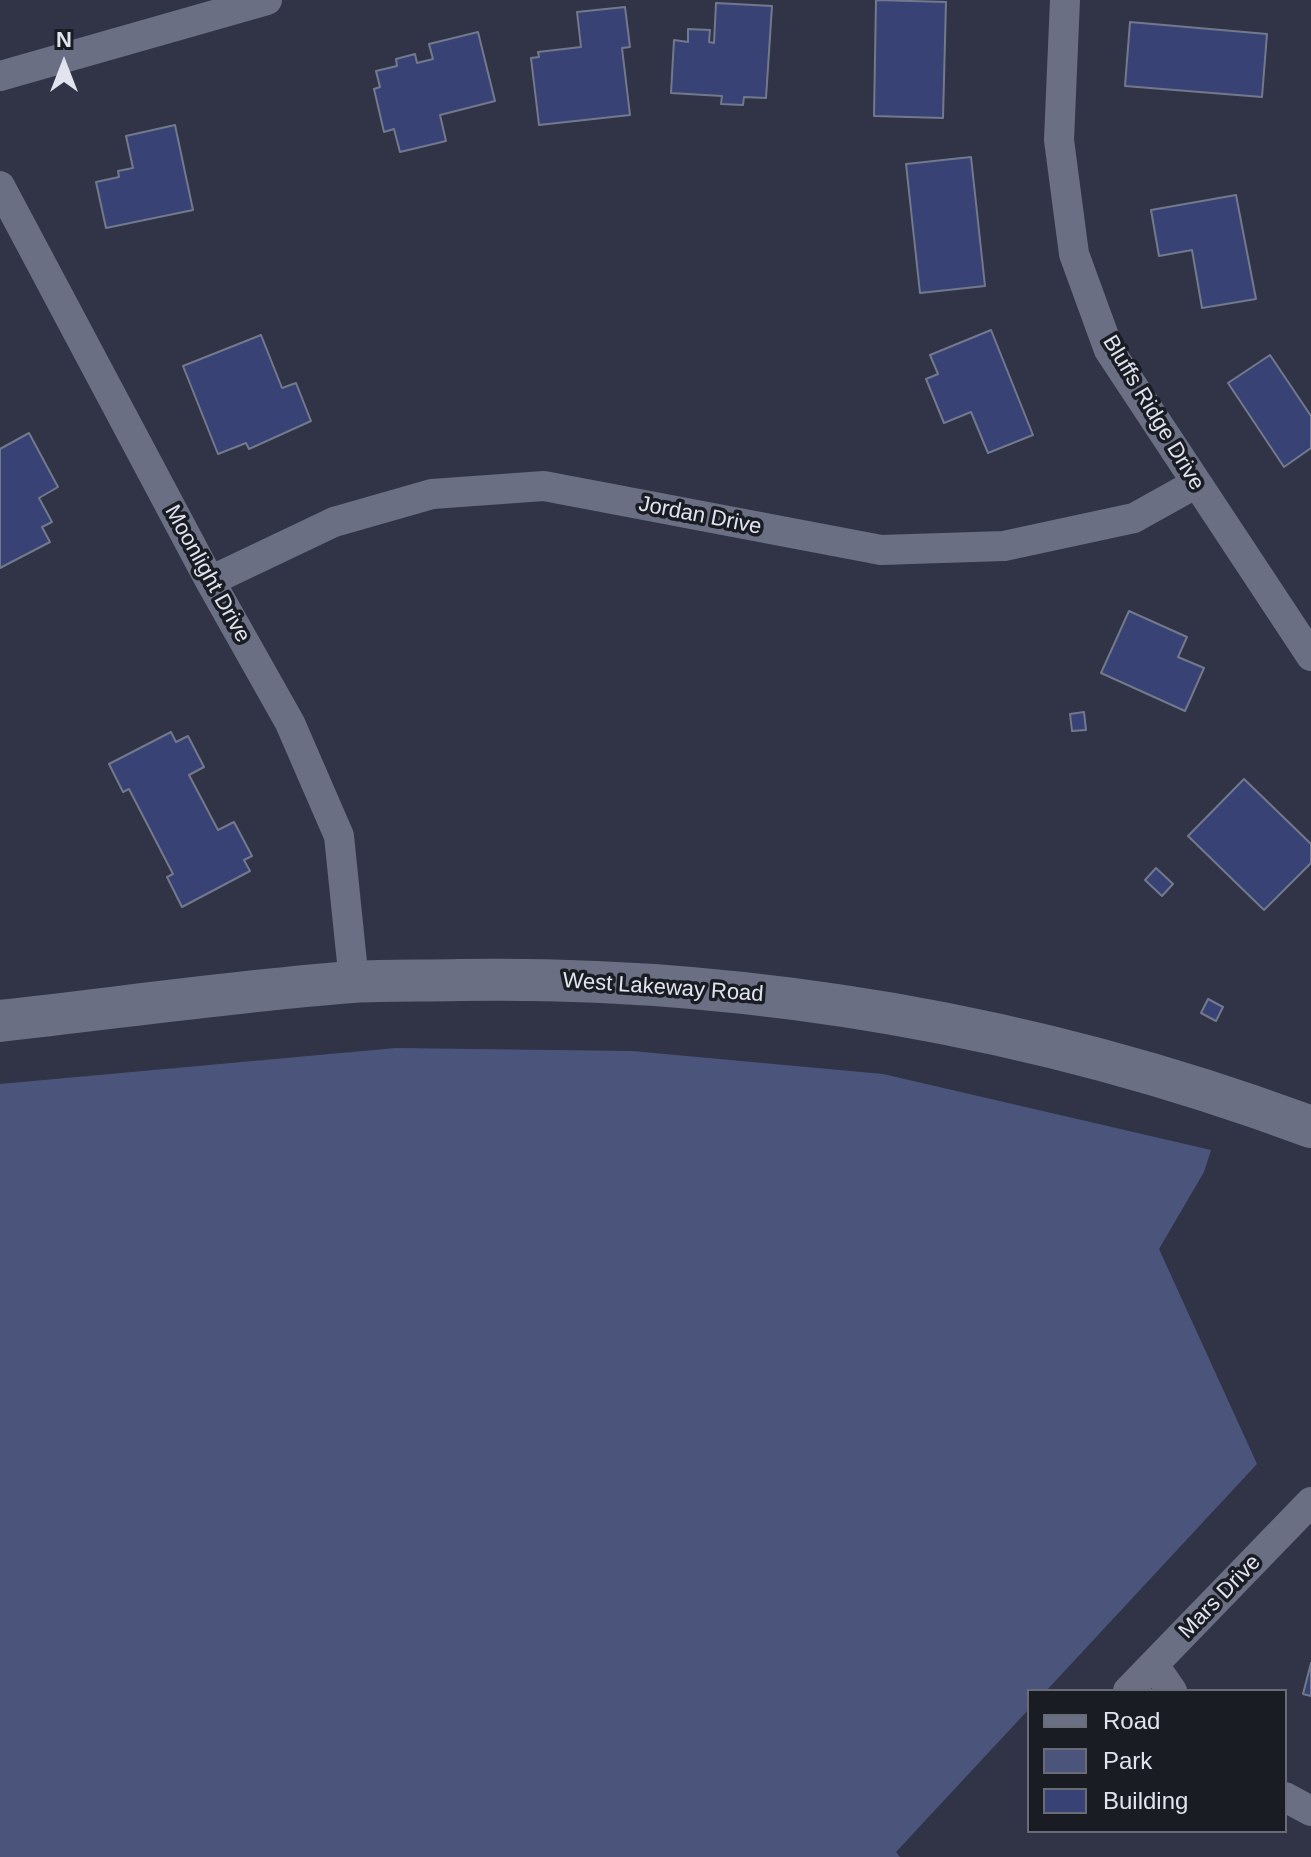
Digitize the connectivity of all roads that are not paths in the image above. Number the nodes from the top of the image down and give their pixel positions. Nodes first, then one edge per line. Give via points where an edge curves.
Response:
1 (267, 0) edge
2 (1065, 0) edge
3 (0, 76) edge
4 (0, 186) edge
5 (1195, 484) junction
6 (210, 581) junction
7 (1311, 656) edge
8 (354, 982) junction
9 (0, 1021) edge
10 (1311, 1127) edge
11 (1311, 1502) edge
12 (1154, 1665) junction
13 (1130, 1689) edge
14 (1171, 1689) edge
15 (1287, 1798) edge
16 (1311, 1811) edge

1 - 3 street
2 - 5 street, Bluffs Ridge Drive via 1059,140 1074,254 1109,350
4 - 6 street, Moonlight Drive
5 - 6 street, Jordan Drive via 1134,518 1019,543 881,550 544,486 432,494 334,522
5 - 7 street, Bluffs Ridge Drive
6 - 8 street, Moonlight Drive via 290,723 339,836
8 - 9 street, West Lakeway Road
8 - 10 street, West Lakeway Road via 544,979 724,989 858,1007 1112,1064
11 - 12 street, Mars Drive
12 - 13 street, Mars Drive
12 - 14 street
15 - 16 street

